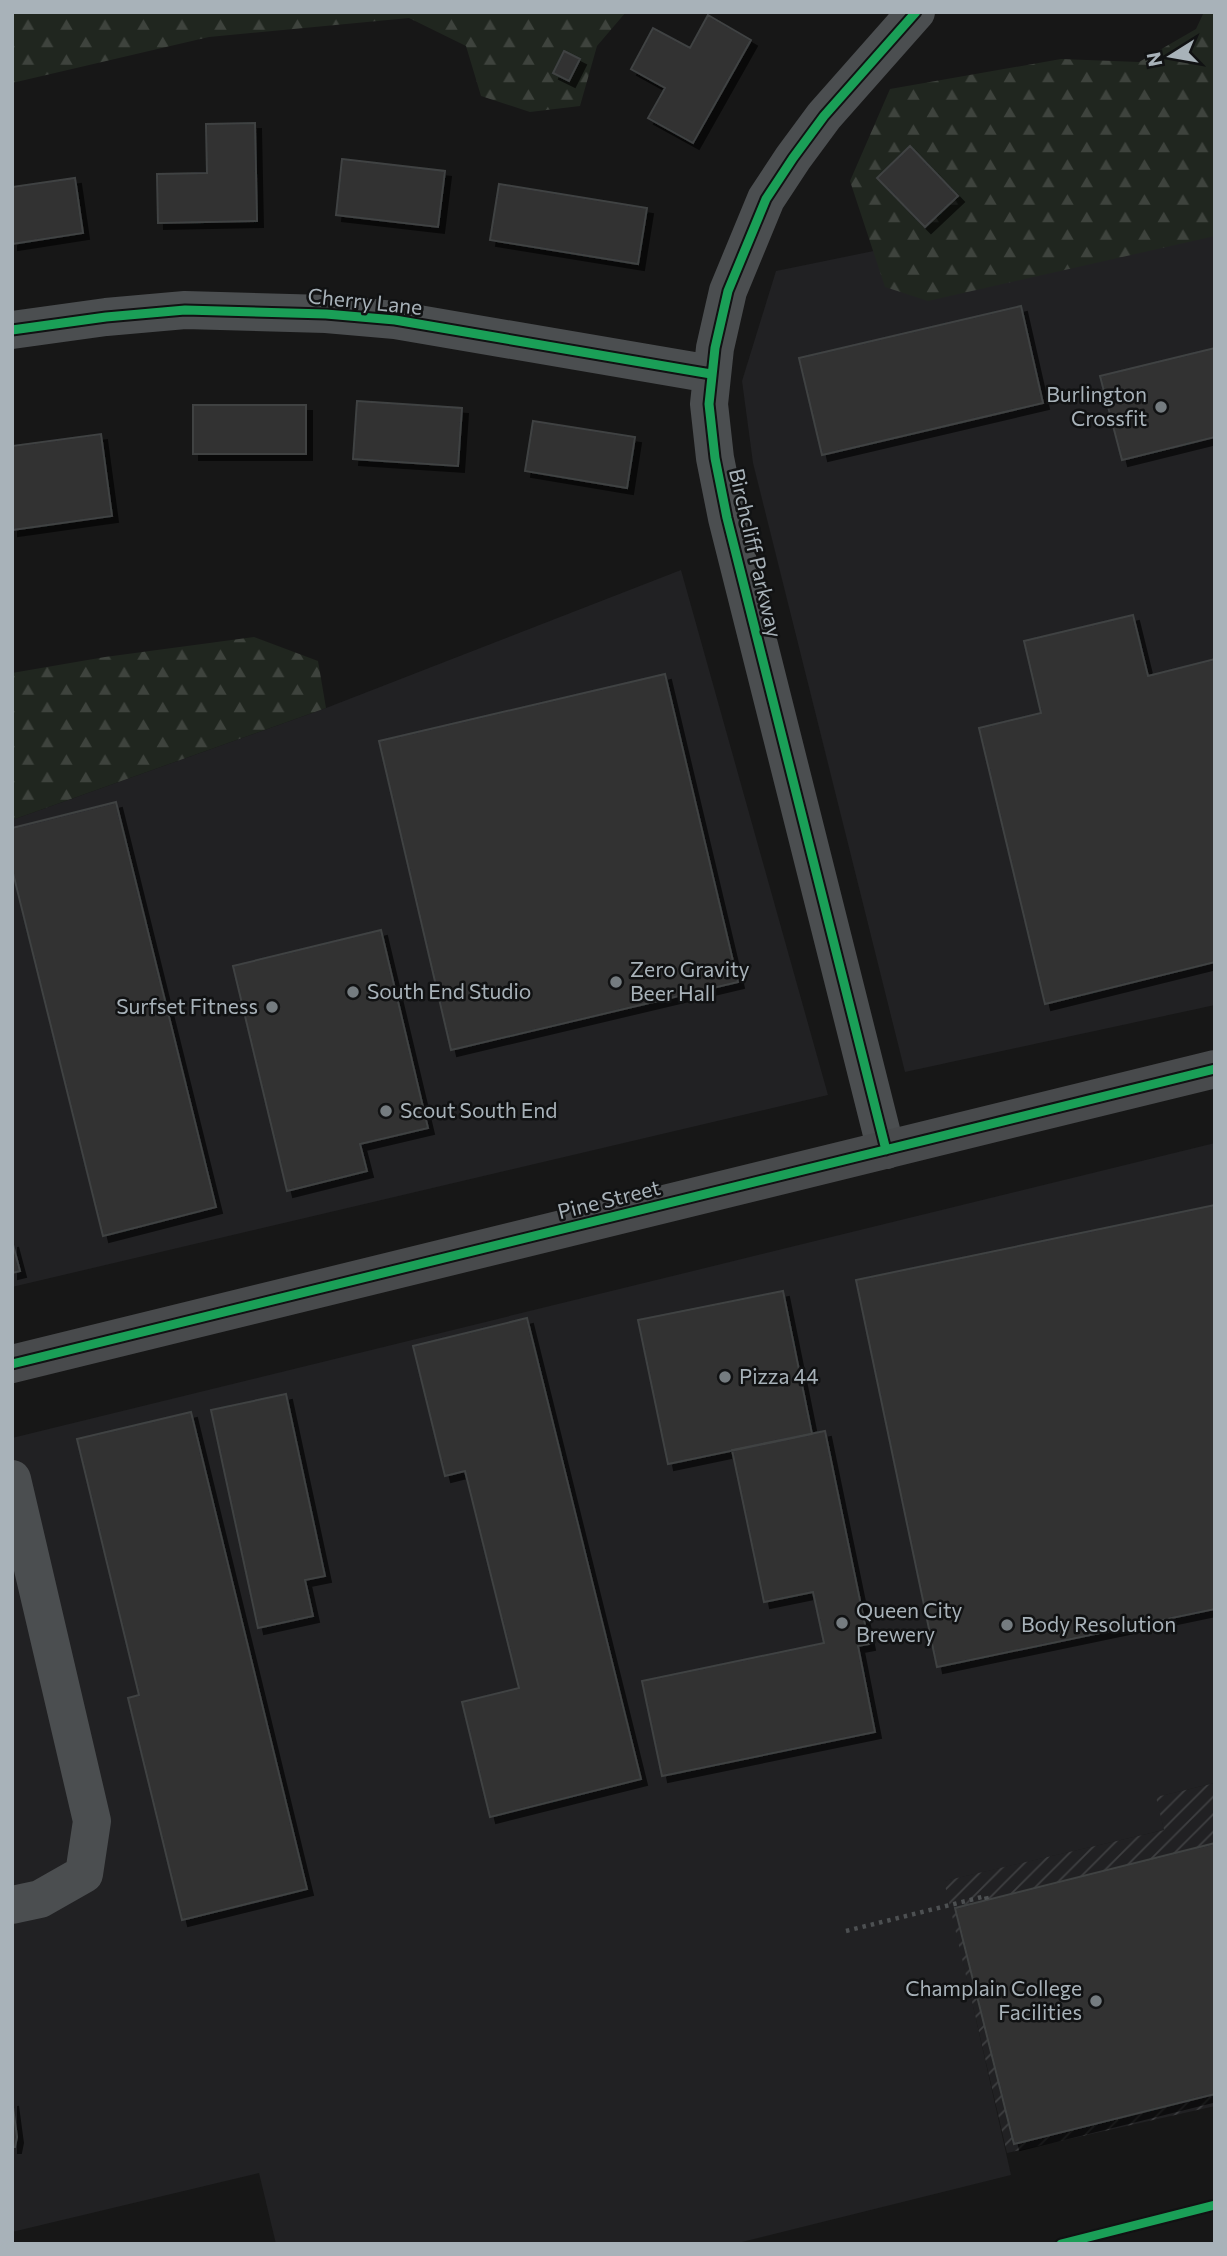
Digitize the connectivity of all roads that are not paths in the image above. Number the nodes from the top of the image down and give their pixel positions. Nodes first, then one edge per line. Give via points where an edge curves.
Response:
1 (916, 12) edge
2 (12, 330) edge
3 (711, 374) junction
4 (1215, 1069) edge
5 (886, 1150) junction
6 (12, 1364) edge
7 (12, 1479) edge
8 (12, 1905) edge

1 - 3 street, Birchcliff Parkway via 824,116 766,199 728,291
2 - 3 street, Cherry Lane via 185,310 326,314 395,320
3 - 5 street, Birchcliff Parkway via 711,432 725,507
4 - 5 main road, Pine Street
5 - 6 main road, Pine Street
7 - 8 street via 92,1821 84,1874 40,1899

